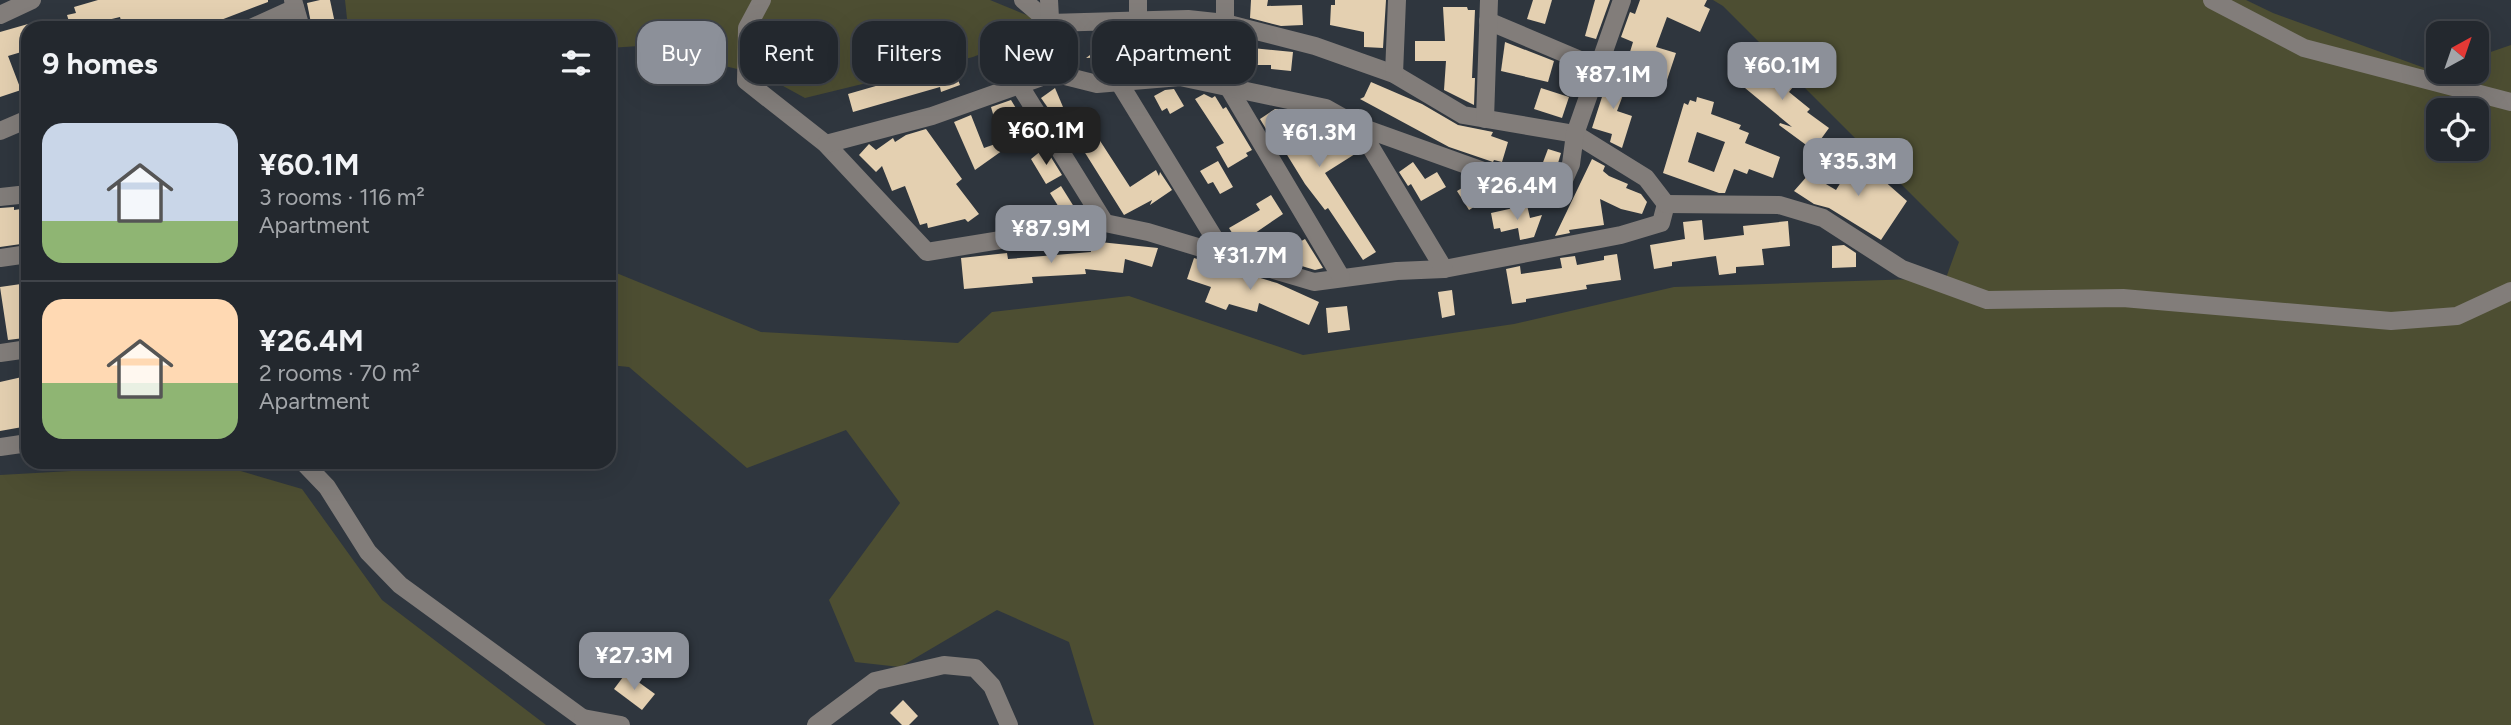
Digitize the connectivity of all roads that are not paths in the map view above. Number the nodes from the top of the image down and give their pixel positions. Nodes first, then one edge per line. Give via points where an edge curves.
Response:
1 (32, 0) edge
2 (762, 0) edge
3 (1023, 0) edge
4 (1049, 0) edge
5 (1138, 0) edge
6 (1225, 0) edge
7 (1397, 0) edge
8 (1489, 0) edge
9 (1622, 0) edge
10 (2211, 0) edge
11 (294, 4) edge
12 (0, 15) edge
13 (1138, 20) junction
14 (264, 21) edge
15 (299, 21) edge
16 (1048, 21) edge
17 (1050, 21) edge
18 (1206, 21) edge
19 (1225, 21) edge
20 (1489, 21) junction
21 (1078, 22) edge
22 (1256, 31) edge
23 (1599, 68) junction
24 (1394, 74) junction
25 (1025, 84) edge
26 (1120, 84) edge
27 (1222, 84) edge
28 (1227, 85) junction
29 (1020, 86) junction
30 (2511, 102) edge
31 (1485, 119) junction
32 (21, 122) edge
33 (1358, 126) junction
34 (0, 131) edge
35 (1575, 134) junction
36 (826, 144) junction
37 (21, 195) edge
38 (0, 197) edge
39 (1666, 204) junction
40 (1105, 223) junction
41 (1224, 254) junction
42 (21, 255) edge
43 (0, 258) edge
44 (1444, 269) junction
45 (1341, 277) junction
46 (2511, 291) edge
47 (21, 350) edge
48 (0, 353) edge
49 (21, 444) edge
50 (0, 447) edge
51 (310, 469) edge
52 (587, 722) edge
53 (621, 725) edge
54 (816, 725) edge
55 (1009, 725) edge

1 - 12 street
2 - 36 street via 747,28 746,80
3 - 16 street
4 - 17 street
5 - 13 street
6 - 19 street
7 - 24 street
8 - 20 street
9 - 23 street
10 - 30 street via 2304,48
11 - 14 street
11 - 15 street
13 - 18 street
13 - 21 street
20 - 23 street
20 - 31 street
22 - 24 street
23 - 35 street
24 - 31 street via 1463,115
25 - 29 street
26 - 41 street
27 - 28 street
28 - 33 street via 1326,108
28 - 45 street
29 - 36 street via 932,116
29 - 40 street
31 - 35 street
32 - 34 street
33 - 35 street via 1543,188 1563,182
33 - 44 street
35 - 39 street via 1646,178
36 - 40 street via 927,252
37 - 38 street
39 - 44 street via 1657,225
39 - 46 street via 1779,205 1823,218 1902,269 1987,300 2123,298 2391,321 2457,316
40 - 41 street
41 - 45 street via 1314,282
42 - 43 street
44 - 45 street
47 - 48 street
49 - 50 street
51 - 52 street via 327,487 368,552 400,585
52 - 53 street
54 - 55 street via 875,681 944,666 975,668 992,686

